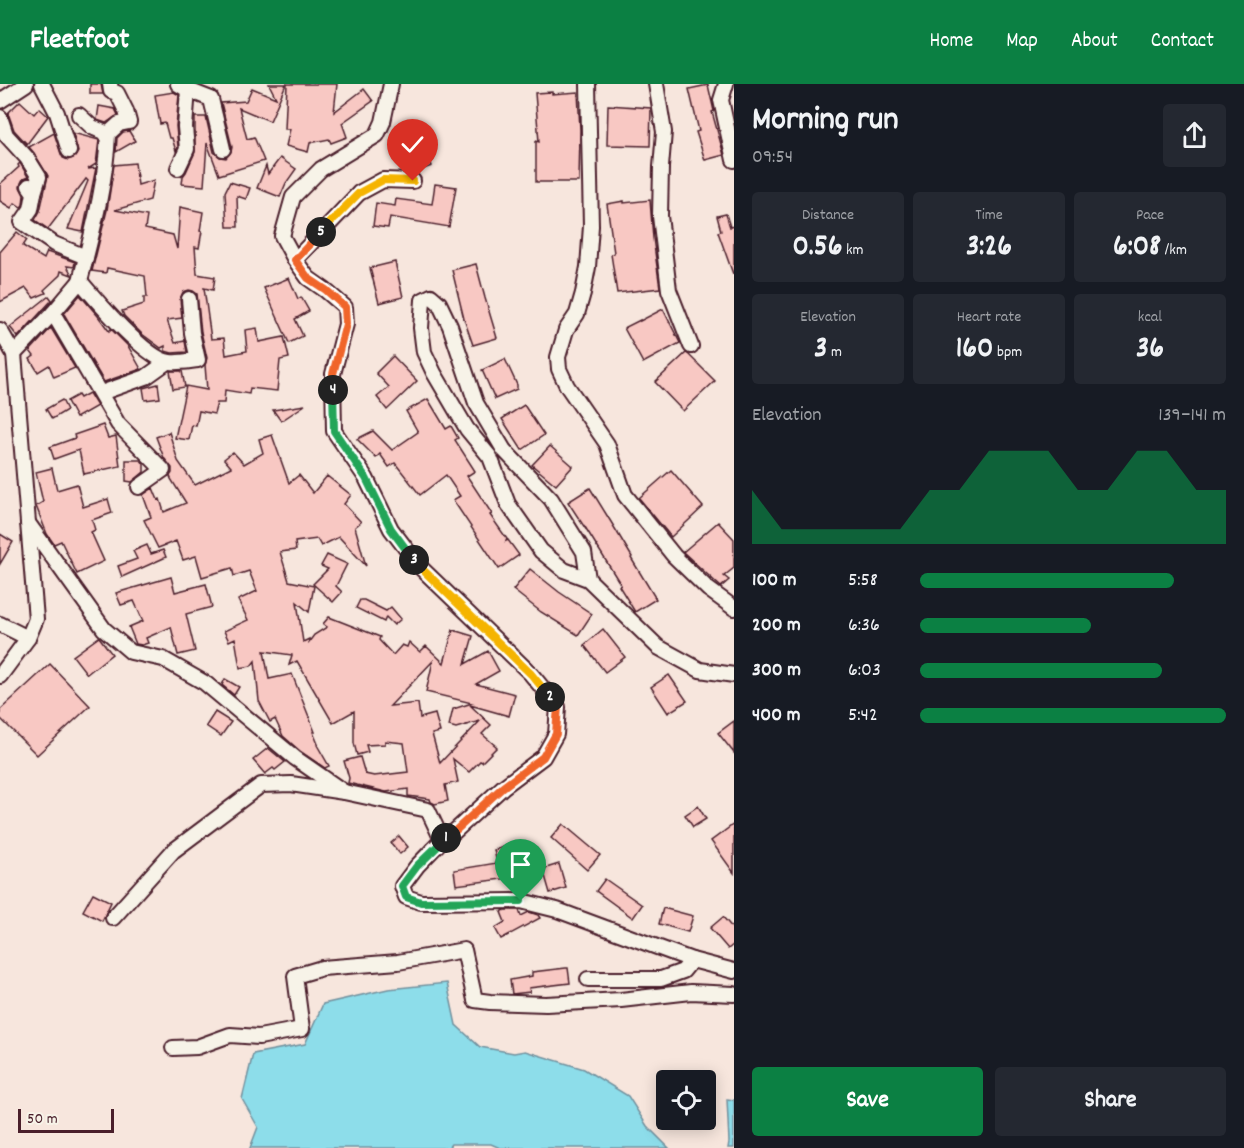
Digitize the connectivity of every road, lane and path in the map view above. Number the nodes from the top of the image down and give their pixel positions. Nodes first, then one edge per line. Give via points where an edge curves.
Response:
1 (26, 84) edge
2 (42, 84) edge
3 (110, 84) edge
4 (391, 84) edge
5 (588, 84) edge
6 (657, 84) edge
7 (726, 84) edge
8 (183, 87) edge
9 (0, 101) edge
10 (79, 116) dead end
11 (0, 117) edge
12 (108, 134) junction
13 (223, 149) dead end
14 (69, 151) dead end
15 (734, 159) edge
16 (178, 168) dead end
17 (413, 181) dead end
18 (86, 257) junction
19 (295, 260) junction
20 (80, 281) junction
21 (189, 299) dead end
22 (53, 313) junction
23 (0, 330) edge
24 (690, 346) dead end
25 (14, 354) junction
26 (167, 362) junction
27 (101, 393) junction
28 (504, 450) junction
29 (490, 457) junction
30 (139, 487) dead end
31 (27, 524) junction
32 (588, 579) junction
33 (734, 608) edge
34 (0, 624) edge
35 (28, 638) junction
36 (734, 675) edge
37 (0, 676) edge
38 (344, 792) junction
39 (442, 840) junction
40 (113, 918) dead end
41 (692, 960) junction
42 (734, 971) edge
43 (588, 979) dead end
44 (734, 994) edge
45 (172, 1048) dead end

1 - 9 street
2 - 14 street
3 - 12 street via 129,122 119,124
4 - 19 street via 377,135 321,169 293,197 282,236
5 - 33 street via 588,267 577,314 566,330 558,357 559,369 607,444 625,495 674,556
6 - 24 street via 664,132 660,216 669,290
7 - 15 street via 721,100
8 - 13 street via 210,99
8 - 16 street via 187,149
10 - 12 street
11 - 18 street via 6,135 39,177 32,189 31,209 22,222 54,244
12 - 18 street via 107,159
17 - 19 street via 383,180 359,193
18 - 20 street
19 - 39 street via 308,278 345,307 346,324 333,374 334,431 366,478 391,529 420,567 531,674 558,706 556,734 543,757
20 - 22 street
20 - 26 street via 125,331
21 - 26 street via 198,360
22 - 25 street
22 - 27 street
23 - 25 street
25 - 31 street
26 - 27 street via 146,377
27 - 30 street via 118,424 163,470
28 - 29 street
28 - 29 street via 476,403 450,326 439,303 431,296 423,300 424,352 467,429
28 - 32 street via 551,499 584,552
29 - 32 street via 508,504 541,551 564,570
31 - 35 street via 36,619
31 - 38 street via 104,629 131,651 163,659 205,683 295,758
32 - 36 street via 658,647 700,670
34 - 35 street
35 - 37 street
38 - 39 street via 429,810
38 - 40 street via 291,784 261,785 173,851
39 - 41 street via 402,886 406,897 421,902 521,901 557,910
41 - 42 street
41 - 43 street via 683,971 661,979
44 - 45 street via 691,992 546,1004 475,1000 464,950 398,962 322,968 295,976 302,1029 259,1038 230,1035 197,1047

